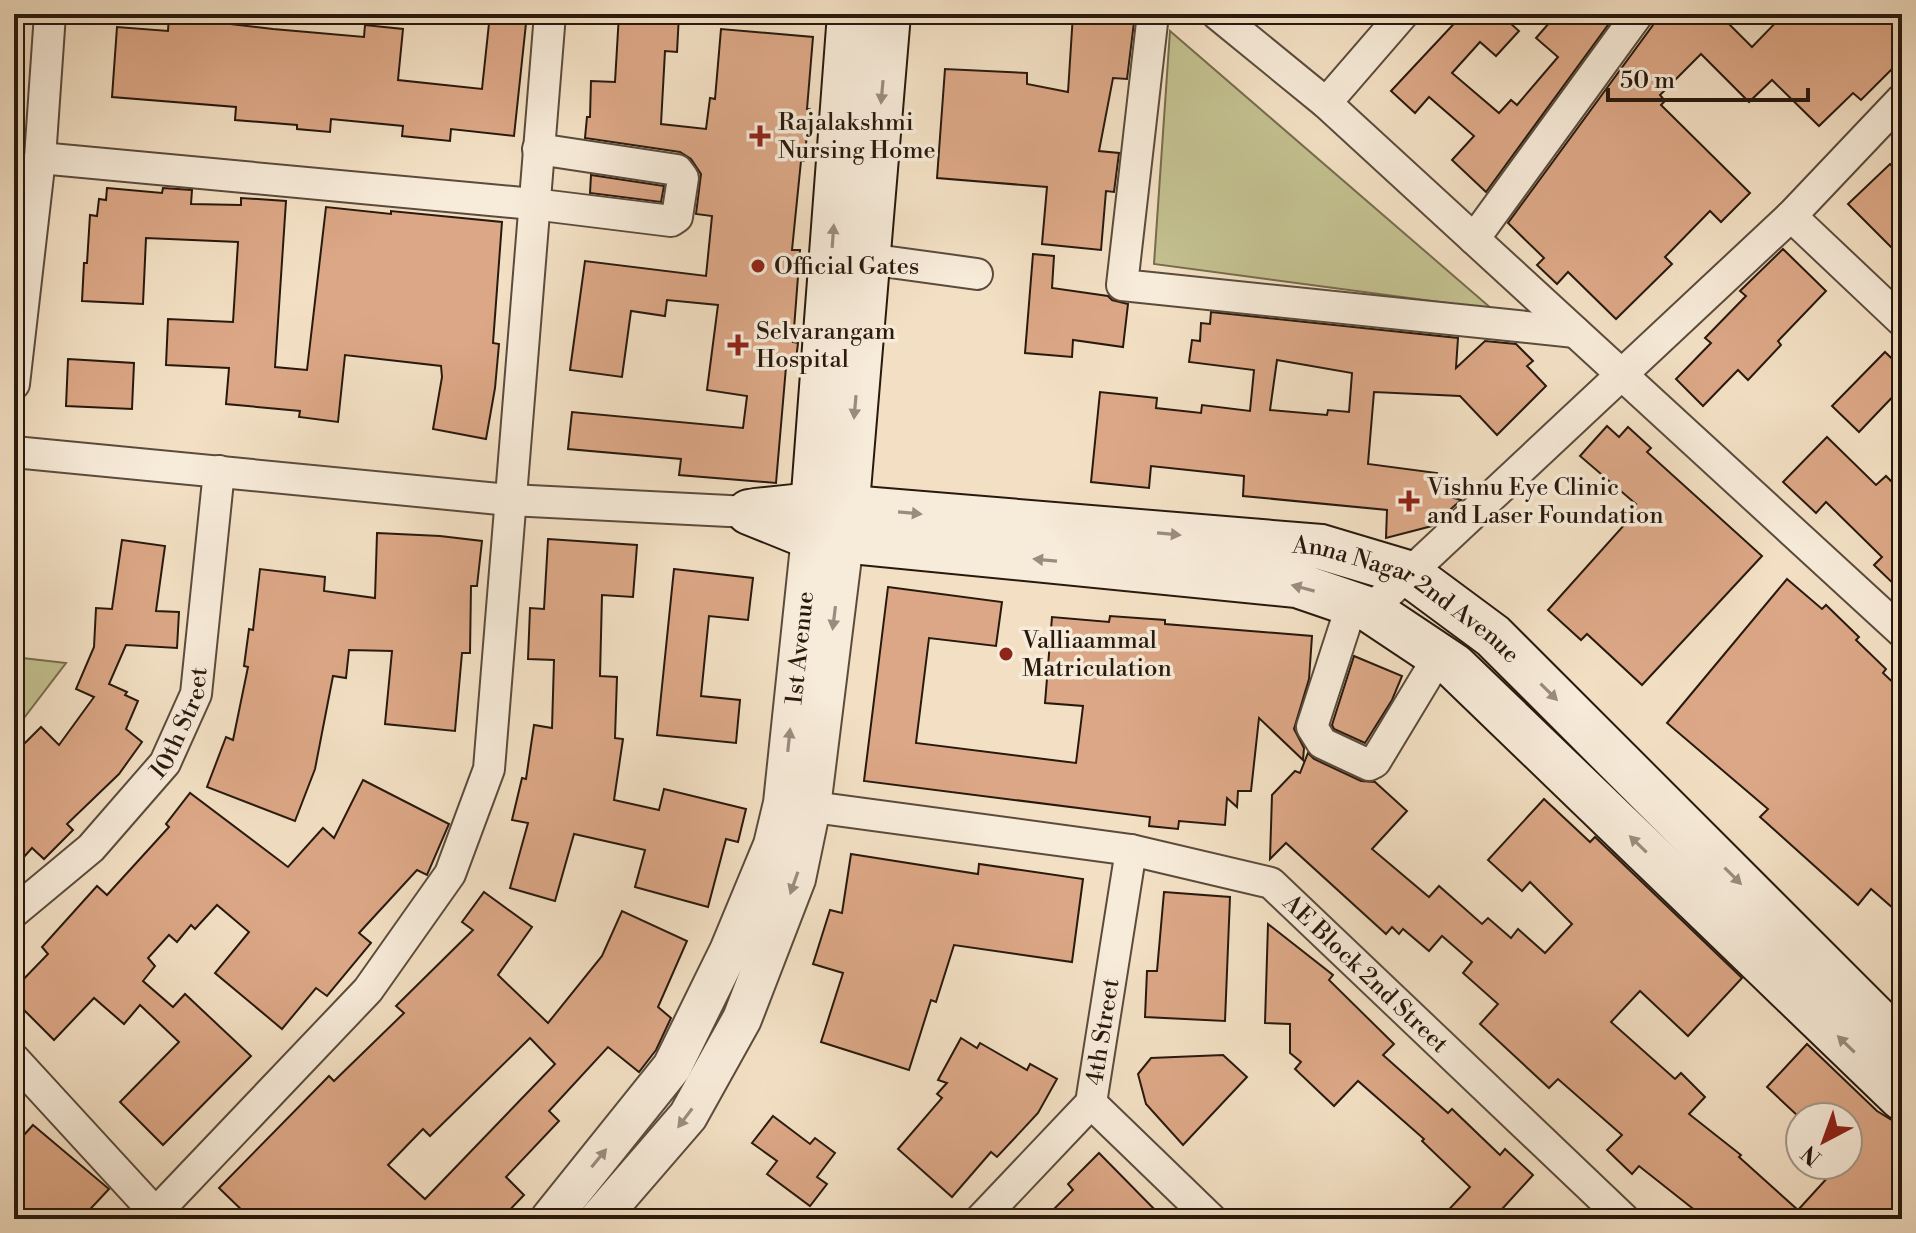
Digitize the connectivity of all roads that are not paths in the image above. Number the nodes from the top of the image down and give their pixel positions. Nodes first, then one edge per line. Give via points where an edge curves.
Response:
1 (50, 14) edge
2 (550, 14) edge
3 (850, 14) edge
4 (888, 14) edge
5 (1153, 14) edge
6 (1217, 14) edge
7 (1403, 14) edge
8 (1638, 14) edge
9 (1902, 99) edge
10 (1326, 103) junction
11 (538, 149) junction
12 (40, 158) junction
13 (533, 204) junction
14 (1791, 216) junction
15 (1474, 239) junction
16 (868, 259) junction
17 (977, 274) dead end
18 (1902, 321) edge
19 (1575, 332) junction
20 (1620, 374) junction
21 (14, 384) edge
22 (14, 452) edge
23 (219, 471) junction
24 (510, 500) junction
25 (749, 512) joint
26 (828, 522) junction
27 (1408, 573) junction
28 (1361, 607) junction
29 (1902, 632) edge
30 (1439, 656) junction
31 (797, 805) junction
32 (1131, 850) junction
33 (14, 912) edge
34 (1902, 1045) edge
35 (14, 1059) edge
36 (1902, 1098) edge
37 (1091, 1103) junction
38 (155, 1217) edge
39 (550, 1219) edge
40 (599, 1219) edge
41 (981, 1219) edge
42 (1211, 1219) edge
43 (1624, 1219) edge

1 - 12 street
2 - 11 street
26 -> 3 main road, 1st Avenue
4 -> 16 main road, 1st Avenue
5 - 19 street via 1122,285
6 - 10 street
7 - 10 street
8 - 15 street
9 - 14 street
10 - 15 street
11 - 13 street
11 - 13 street via 670,168 683,178 679,213 671,221
12 - 13 street
12 - 21 street
13 - 24 street
14 - 18 street
14 - 20 street
15 - 19 street
16 - 17 street
16 -> 26 main road, 1st Avenue
19 - 20 street
20 - 27 street
20 - 29 street
22 - 23 street
23 - 24 street
23 - 33 street, 10th Street via 196,694 165,763 91,848
24 - 25 street
24 - 38 street via 489,769 450,874 368,990
25 - 26 main road, Anna Nagar 2nd Avenue
26 -> 27 main road, Anna Nagar 2nd Avenue via 1321,547
28 -> 26 main road, Anna Nagar 2nd Avenue via 1297,585
26 - 31 street, 1st Avenue
27 - 28 street
27 -> 34 main road, Anna Nagar 2nd Avenue via 1493,636
28 - 30 main road, Anna Nagar 2nd Avenue
28 - 30 street via 1312,727 1322,743 1369,765 1375,762
36 -> 30 main road, Anna Nagar 2nd Avenue
31 - 32 street, AE Block 2nd Street
39 -> 31 street, 1st Avenue via 672,1067 773,845
31 -> 40 street, 1st Avenue via 796,879 742,1019 688,1116
32 - 37 street, 4th Street
32 - 43 street, AE Block 2nd Street via 1271,883
35 - 38 street
37 - 41 street, 4th Street
37 - 42 street

